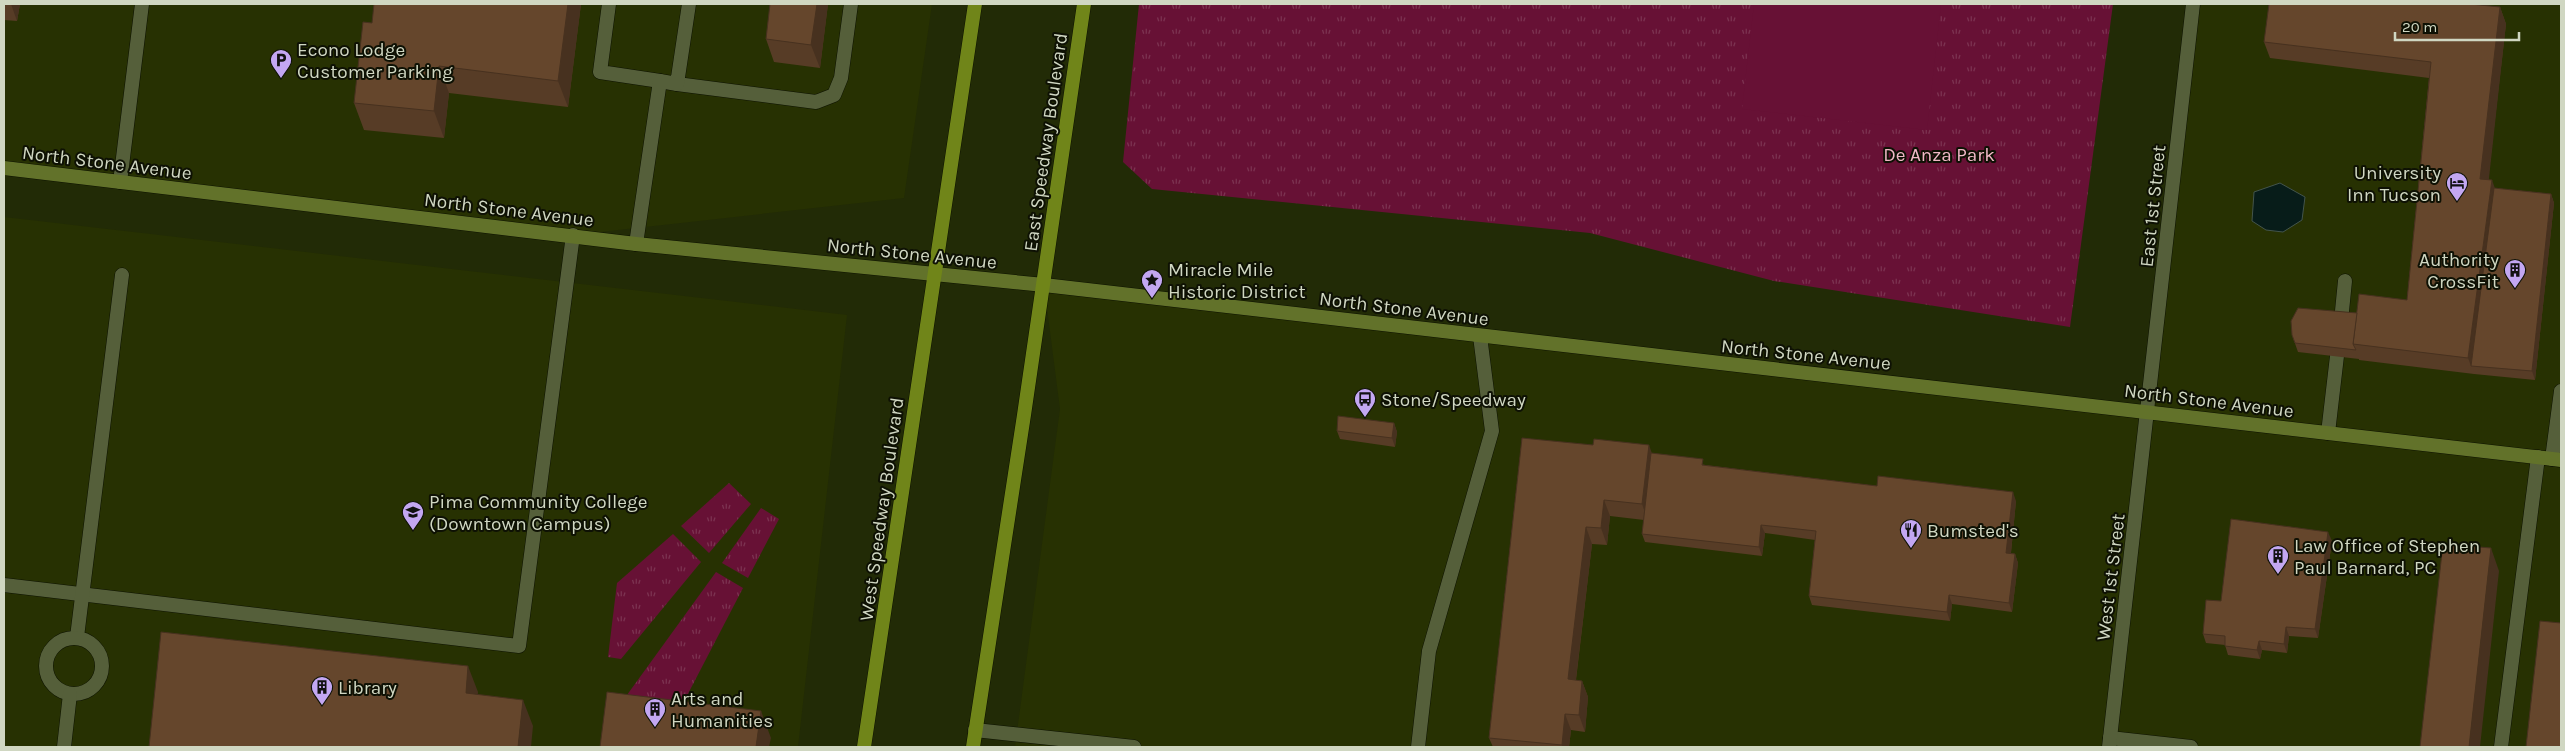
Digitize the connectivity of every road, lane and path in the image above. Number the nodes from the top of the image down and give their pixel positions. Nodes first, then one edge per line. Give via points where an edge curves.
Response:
1 (142, 4) edge
2 (609, 4) edge
3 (689, 4) edge
4 (851, 4) edge
5 (975, 4) edge
6 (1084, 4) edge
7 (2193, 4) edge
8 (660, 81) junction
9 (677, 84) junction
10 (4, 168) edge
11 (120, 182) junction
12 (573, 235) junction
13 (636, 244) junction
14 (122, 274) dead end
15 (934, 276) junction
16 (2345, 281) dead end
17 (1044, 285) junction
18 (2341, 322) edge
19 (1480, 336) junction
20 (2337, 356) edge
21 (2561, 391) edge
22 (2147, 412) junction
23 (2328, 433) junction
24 (2538, 457) junction
25 (2557, 460) edge
26 (4, 585) edge
27 (83, 595) junction
28 (77, 637) junction
29 (70, 694) junction
30 (975, 730) junction
31 (2110, 743) edge
32 (64, 747) edge
33 (864, 747) edge
34 (972, 747) edge
35 (1134, 747) edge
36 (1418, 747) edge
37 (2190, 747) edge
38 (2502, 747) edge

1 - 11 street
2 - 8 street via 600,72
3 - 9 street
4 - 9 street via 841,78 834,94 816,102
5 - 15 main road
6 - 17 main road, East Speedway Boulevard
7 - 22 street, East 1st Street
8 - 9 street
8 - 13 street
10 - 11 main road, North Stone Avenue
11 - 12 main road, North Stone Avenue
12 - 13 main road, North Stone Avenue
12 - 27 street via 519,646
13 - 15 main road, North Stone Avenue
14 - 27 street
15 - 17 main road, North Stone Avenue
15 - 33 main road, West Speedway Boulevard
16 - 18 street
17 - 19 main road, North Stone Avenue
17 - 30 main road
19 - 22 main road, North Stone Avenue
19 - 36 street via 1492,432 1429,651
20 - 23 street
21 - 25 street
22 - 23 main road, North Stone Avenue
22 - 31 street, West 1st Street
23 - 24 main road, North Stone Avenue
24 - 25 main road, North Stone Avenue
24 - 38 street
26 - 27 street
27 - 28 street
28 - 29 street via 59,642 47,657 46,667 53,684
28 - 29 street via 93,644 99,651 103,669 95,686
29 - 32 street
30 - 34 main road
30 - 35 street
31 - 37 street

